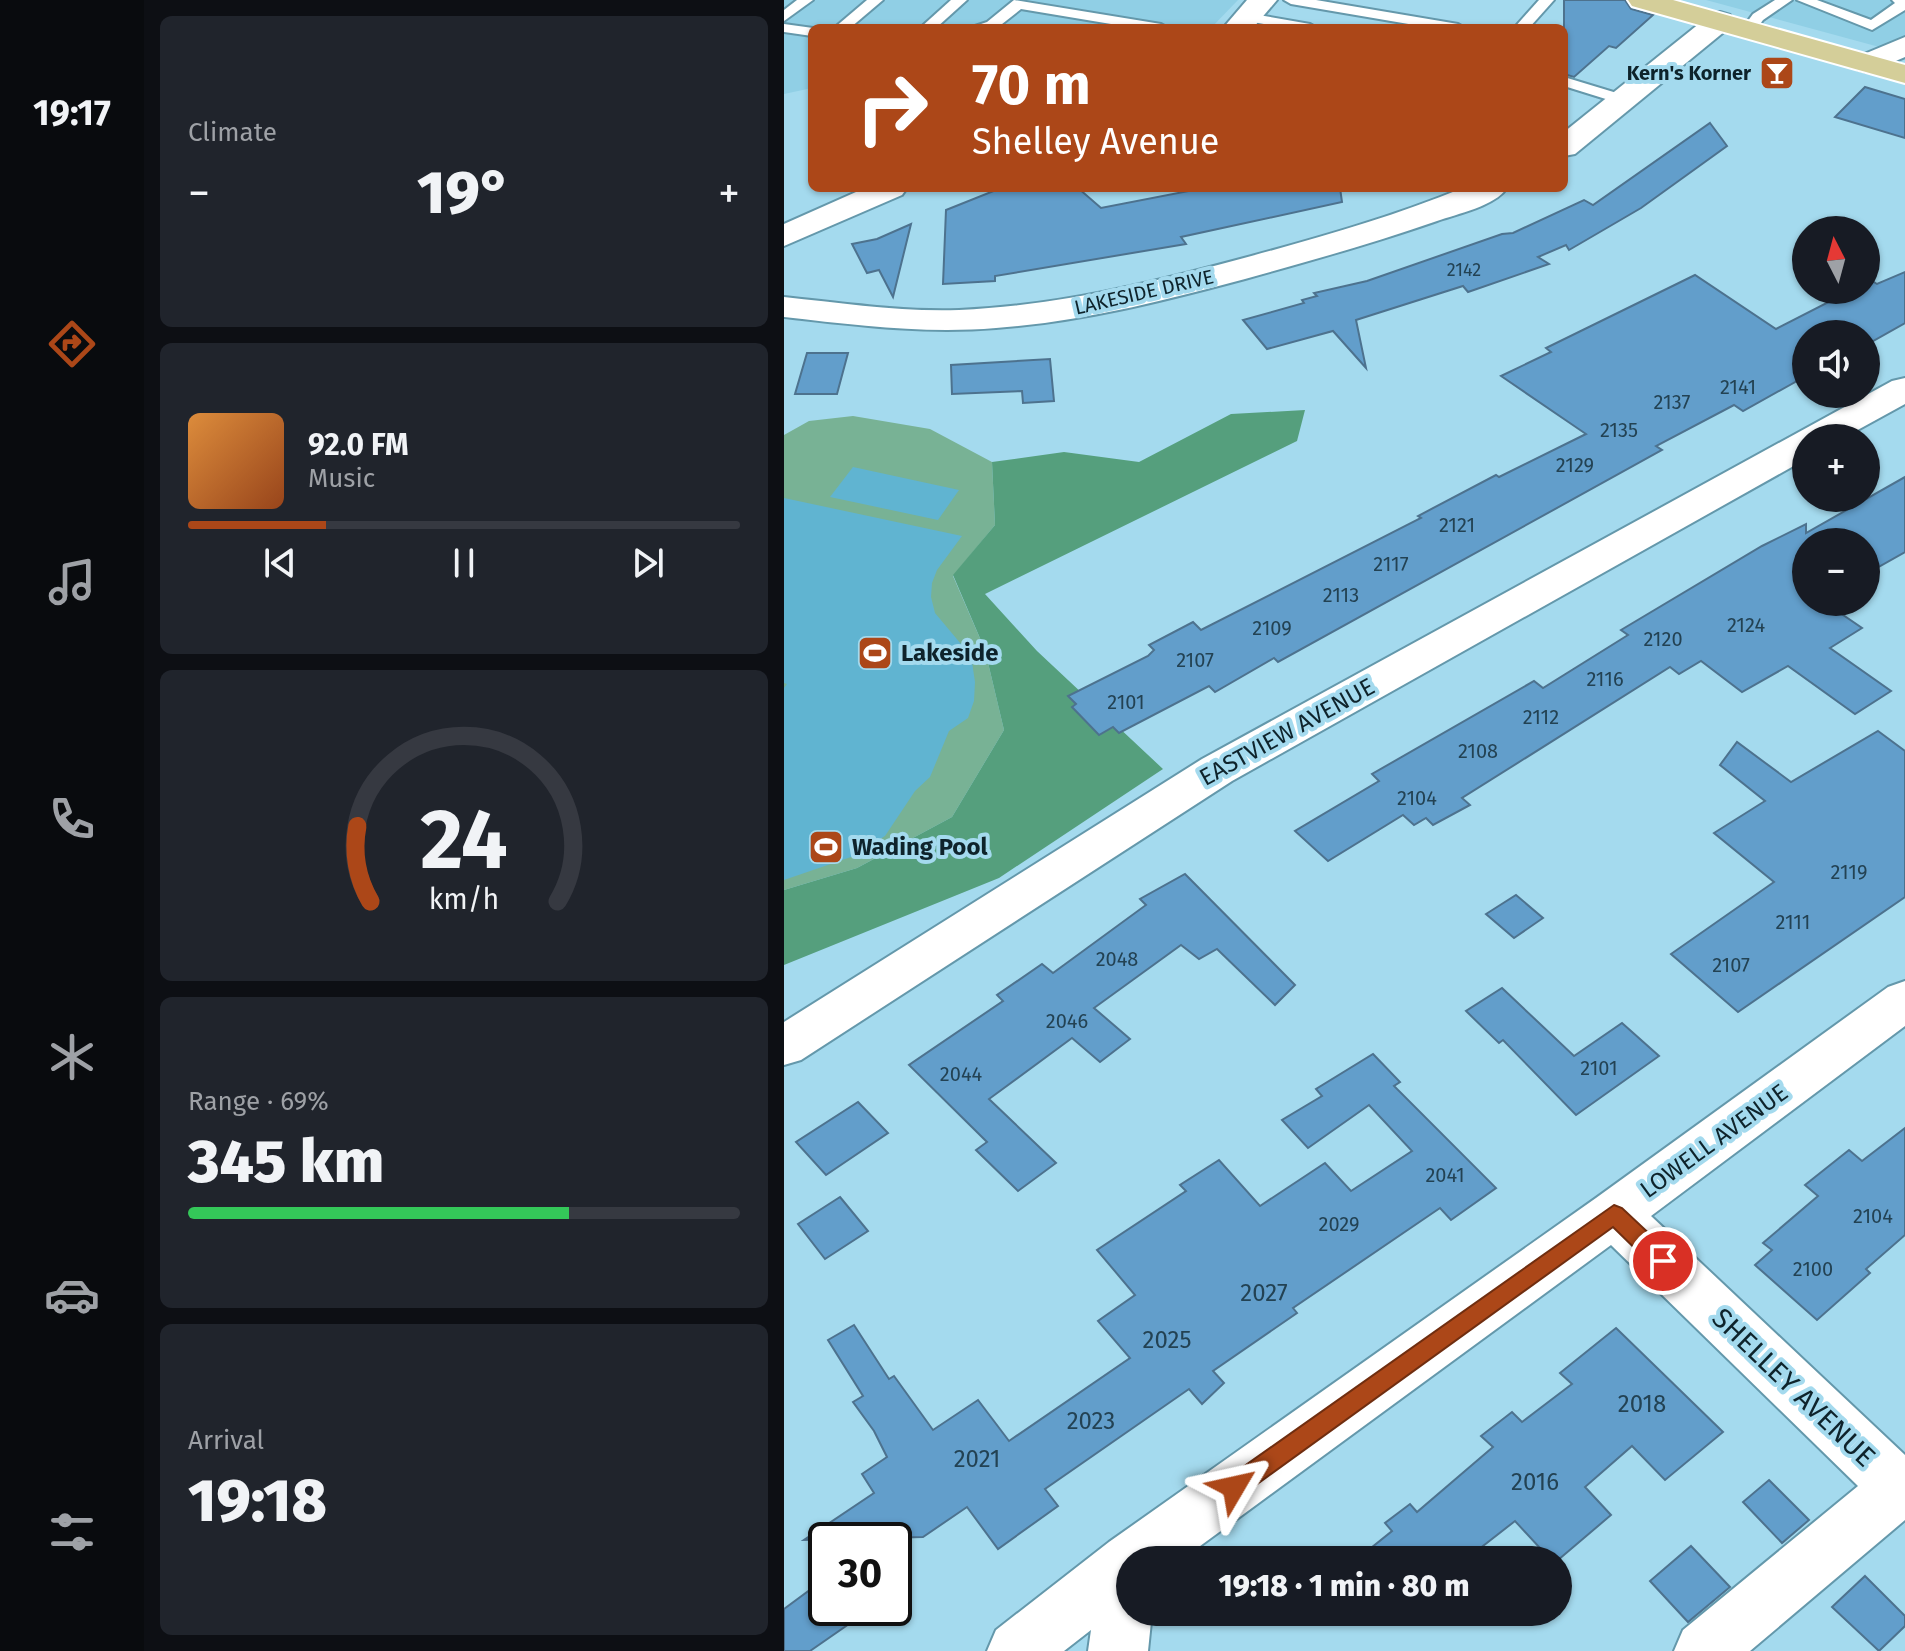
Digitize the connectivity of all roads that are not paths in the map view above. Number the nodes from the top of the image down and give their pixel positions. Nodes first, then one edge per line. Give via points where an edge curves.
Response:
1 (806, 0) edge
2 (876, 0) edge
3 (960, 0) edge
4 (1291, 0) edge
5 (1547, 0) edge
6 (1642, 0) edge
7 (1785, 0) edge
8 (1804, 0) edge
9 (1899, 0) edge
10 (1020, 2) edge
11 (1249, 15) edge
12 (784, 17) edge
13 (1720, 21) junction
14 (846, 24) edge
15 (932, 24) edge
16 (993, 24) edge
17 (1139, 24) edge
18 (1291, 24) edge
19 (1434, 24) edge
20 (1525, 24) edge
21 (784, 28) edge
22 (1749, 29) junction
23 (808, 31) edge
24 (1905, 46) edge
25 (1867, 63) junction
26 (1905, 74) edge
27 (1568, 82) edge
28 (1625, 100) junction
29 (1568, 144) edge
30 (882, 192) edge
31 (1482, 192) edge
32 (784, 236) edge
33 (784, 307) edge
34 (1905, 389) edge
35 (1841, 424) edge
36 (1792, 452) edge
37 (1905, 1000) edge
38 (784, 1046) edge
39 (1614, 1214) junction
40 (1902, 1490) edge
41 (1153, 1546) edge
42 (1116, 1574) edge
43 (1122, 1626) edge
44 (1017, 1651) edge
45 (1118, 1651) edge
46 (1704, 1651) edge

1 - 12 lane
2 - 14 lane
3 - 15 lane
4 - 19 lane
5 - 20 lane
6 - 13 main road
7 - 22 lane
8 - 9 lane via 1872,26 1905,3
10 - 16 lane
10 - 17 lane
11 - 18 lane
13 - 22 main road
13 - 28 street
21 - 23 lane
22 - 25 main road
24 - 25 street
25 - 26 main road
27 - 28 lane
28 - 29 street
30 - 32 street
31 - 33 street, LAKESIDE DRIVE via 1334,245 1094,305 955,320
34 - 35 street
36 - 38 street, EASTVIEW AVENUE via 1217,770
37 - 39 street, LOWELL AVENUE
39 - 40 street, SHELLEY AVENUE
39 - 41 street, LOWELL AVENUE
40 - 46 street
42 - 44 street, LOWELL AVENUE
43 - 45 street

